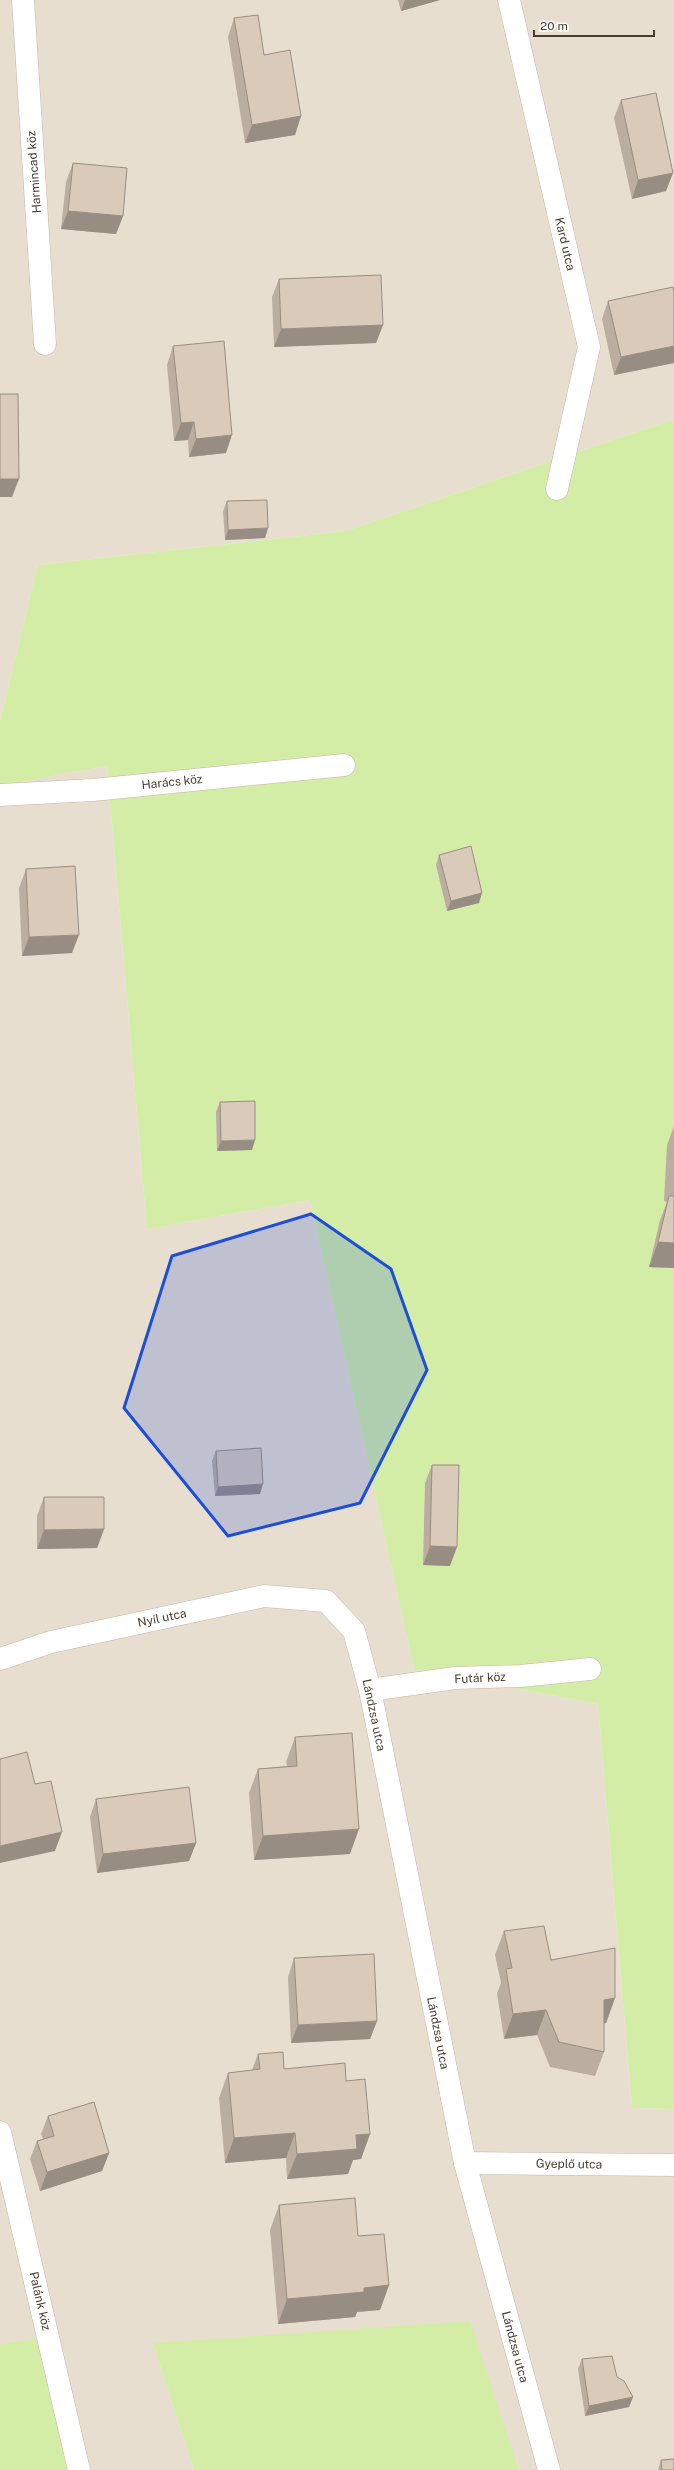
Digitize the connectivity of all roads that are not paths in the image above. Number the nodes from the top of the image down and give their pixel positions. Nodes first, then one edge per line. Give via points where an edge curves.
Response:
1 (23, 0) edge
2 (509, 0) edge
3 (45, 344) dead end
4 (557, 489) dead end
5 (344, 765) dead end
6 (0, 795) edge
7 (326, 1601) joint
8 (0, 1659) edge
9 (590, 1669) dead end
10 (370, 1690) junction
11 (0, 2132) edge
12 (464, 2163) junction
13 (674, 2165) edge
14 (79, 2470) edge
15 (549, 2470) edge

1 - 3 street, Harmincad köz
2 - 4 street, Kard utca via 589,348
5 - 6 street, Harács köz via 93,790
7 - 8 street, Nyíl utca via 264,1596 50,1642
7 - 10 street, Lándzsa utca via 354,1631
9 - 10 street, Futár köz via 521,1676 455,1678
10 - 12 street, Lándzsa utca
11 - 14 street, Palánk köz
12 - 13 street, Gyeplő utca
12 - 15 street, Lándzsa utca

